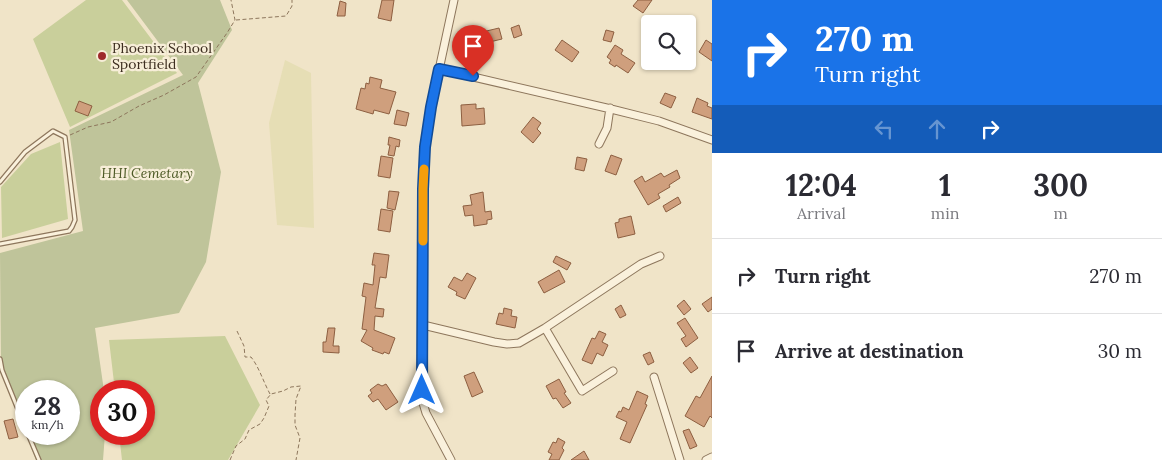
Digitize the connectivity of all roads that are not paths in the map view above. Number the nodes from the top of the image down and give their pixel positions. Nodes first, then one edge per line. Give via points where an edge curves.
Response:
1 (454, 0) edge
2 (439, 69) junction
3 (610, 108) junction
4 (712, 140) edge
5 (599, 144) dead end
6 (0, 182) edge
7 (0, 244) edge
8 (660, 256) dead end
9 (423, 325) junction
10 (545, 328) junction
11 (0, 359) edge
12 (613, 371) dead end
13 (654, 377) dead end
14 (15, 402) edge
15 (33, 445) edge
16 (712, 457) edge
17 (39, 460) edge
18 (452, 460) edge
19 (680, 460) edge
20 (706, 460) edge

1 - 2 street
2 - 3 street
2 - 9 street via 425,147
3 - 4 street
3 - 5 street via 607,128
6 - 7 lane via 25,152 53,131 65,137 75,220 72,227 68,231
8 - 10 street via 641,264
9 - 10 street via 507,344 519,343
9 - 18 street via 423,403
10 - 12 street via 582,391
11 - 14 lane
13 - 19 street
15 - 17 lane
16 - 20 street

